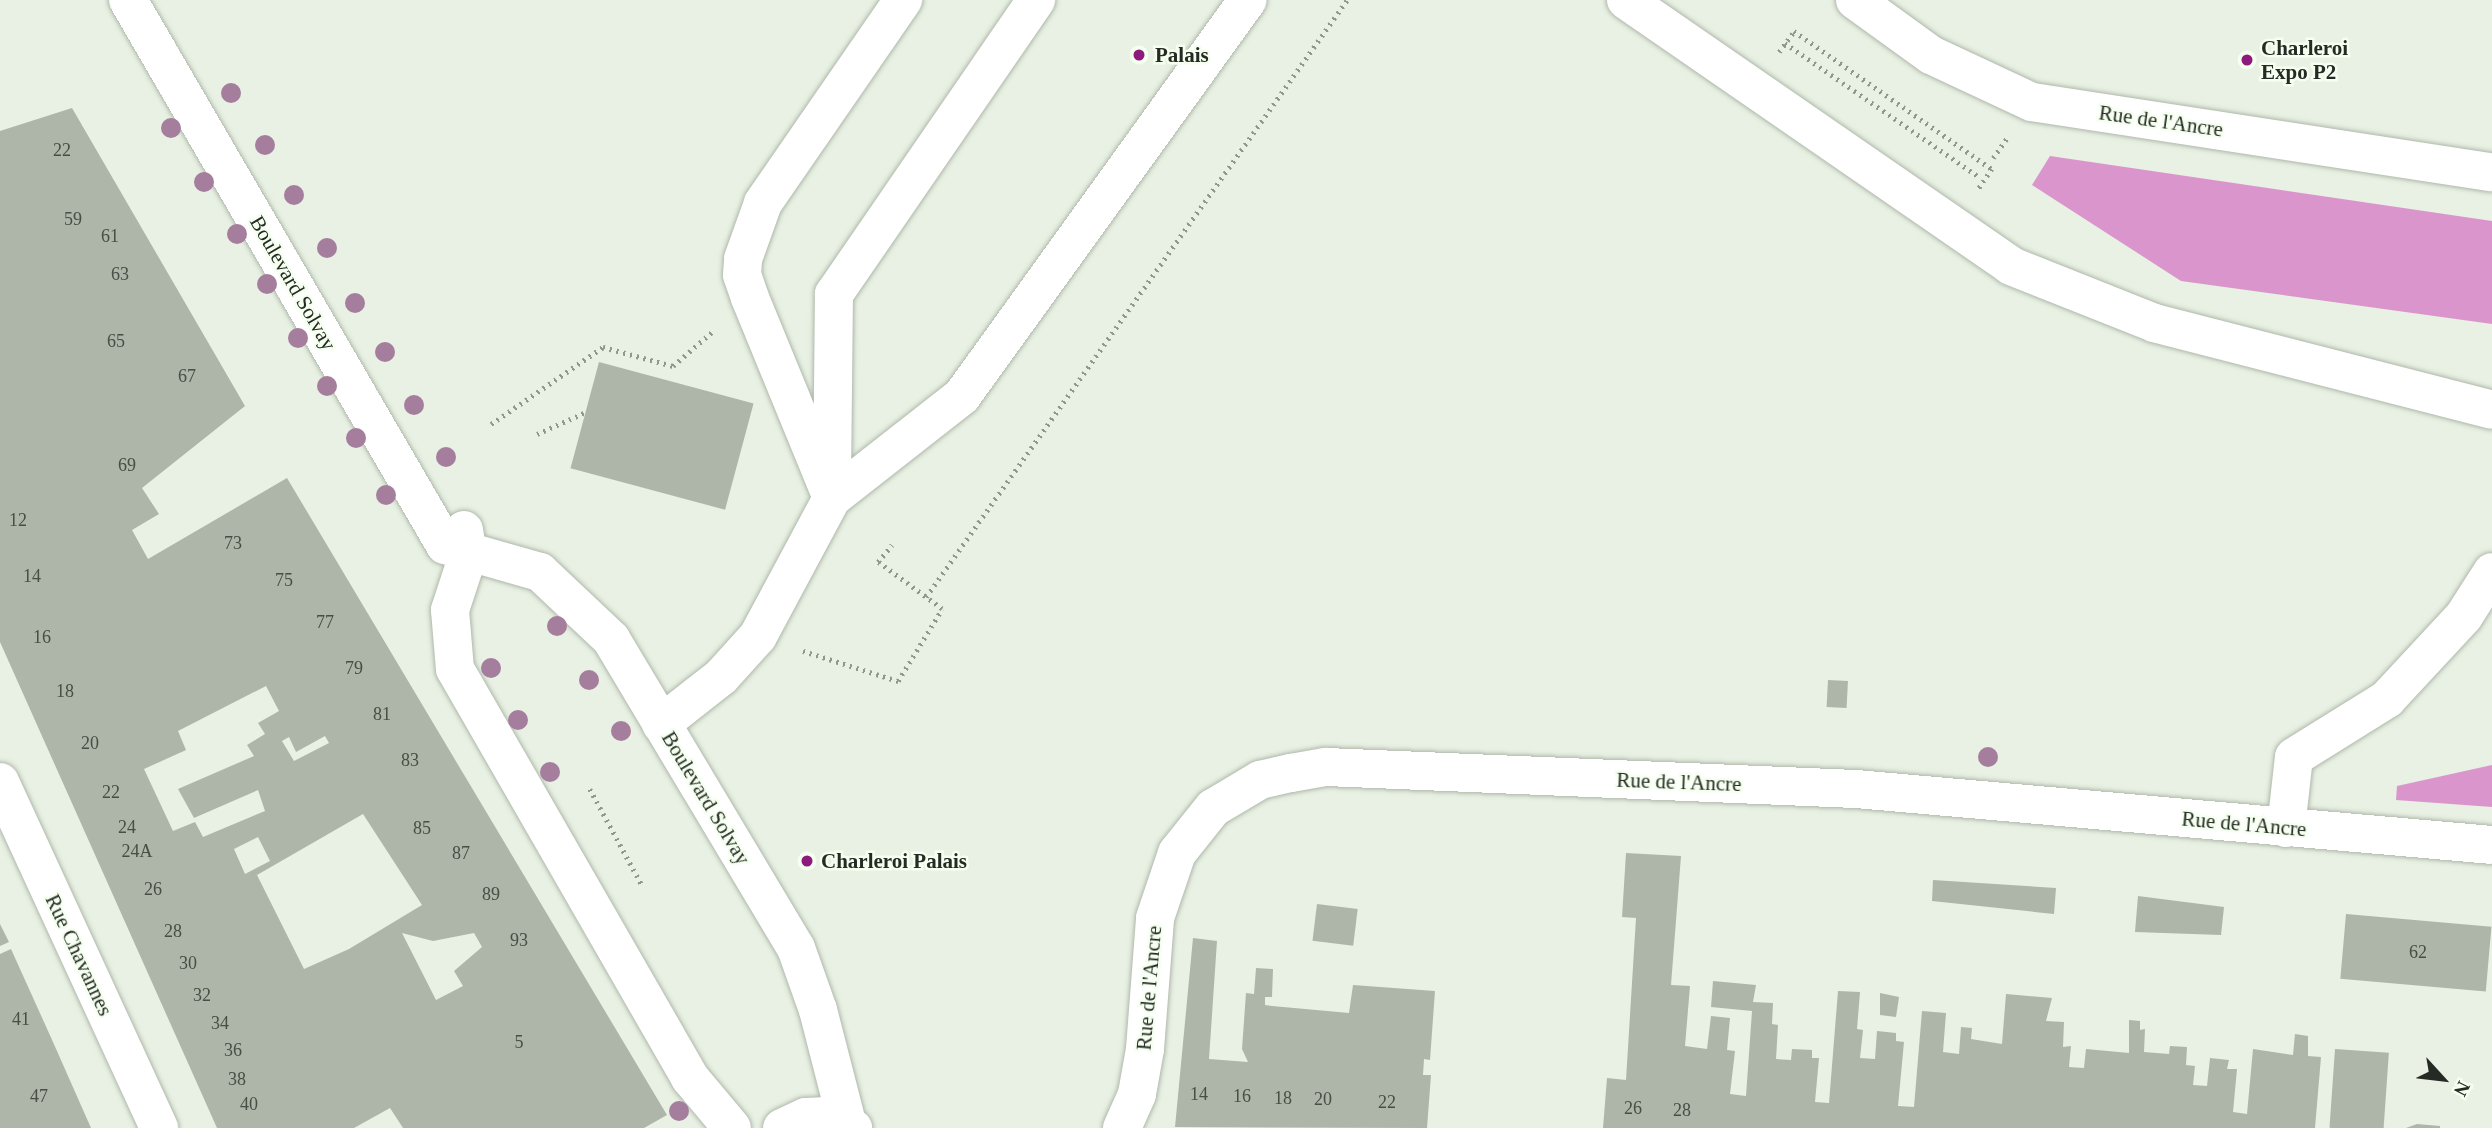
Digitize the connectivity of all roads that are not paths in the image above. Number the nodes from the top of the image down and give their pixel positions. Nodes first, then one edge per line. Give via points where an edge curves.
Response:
1 (128, 0) edge
2 (159, 0) edge
3 (903, 0) edge
4 (1036, 0) edge
5 (1248, 0) edge
6 (1626, 0) edge
7 (1855, 0) edge
8 (2492, 172) edge
9 (2492, 410) edge
10 (832, 498) junction
11 (468, 555) junction
12 (2492, 572) edge
13 (661, 724) junction
14 (0, 782) edge
15 (2286, 828) junction
16 (2492, 845) edge
17 (850, 1126) edge
18 (159, 1128) edge
19 (732, 1128) edge
20 (782, 1128) edge
21 (1122, 1128) edge

1 - 11 street, Boulevard Solvay via 445,545
2 - 11 street, Boulevard Solvay via 462,523
3 - 10 street via 763,203 743,259 742,275 750,298
4 - 10 street via 834,294
5 - 10 street via 962,396
6 - 9 street via 2011,266 2154,323
7 - 8 street, Rue de l'Ancre via 1931,55 2032,102
10 - 13 street via 758,636 721,677
11 - 13 street, Boulevard Solvay via 540,572 568,595 611,639
11 - 19 street via 450,610 455,669 690,1078
12 - 15 street via 2464,616 2387,699 2294,757
13 - 17 street, Boulevard Solvay via 796,948
14 - 18 street, Rue Chavannes
15 - 16 street, Rue de l'Ancre
15 - 21 street, Rue de l'Ancre via 1856,789 1326,767 1260,780 1213,808 1177,853 1155,918 1145,1049 1137,1094
17 - 20 street via 806,1116

